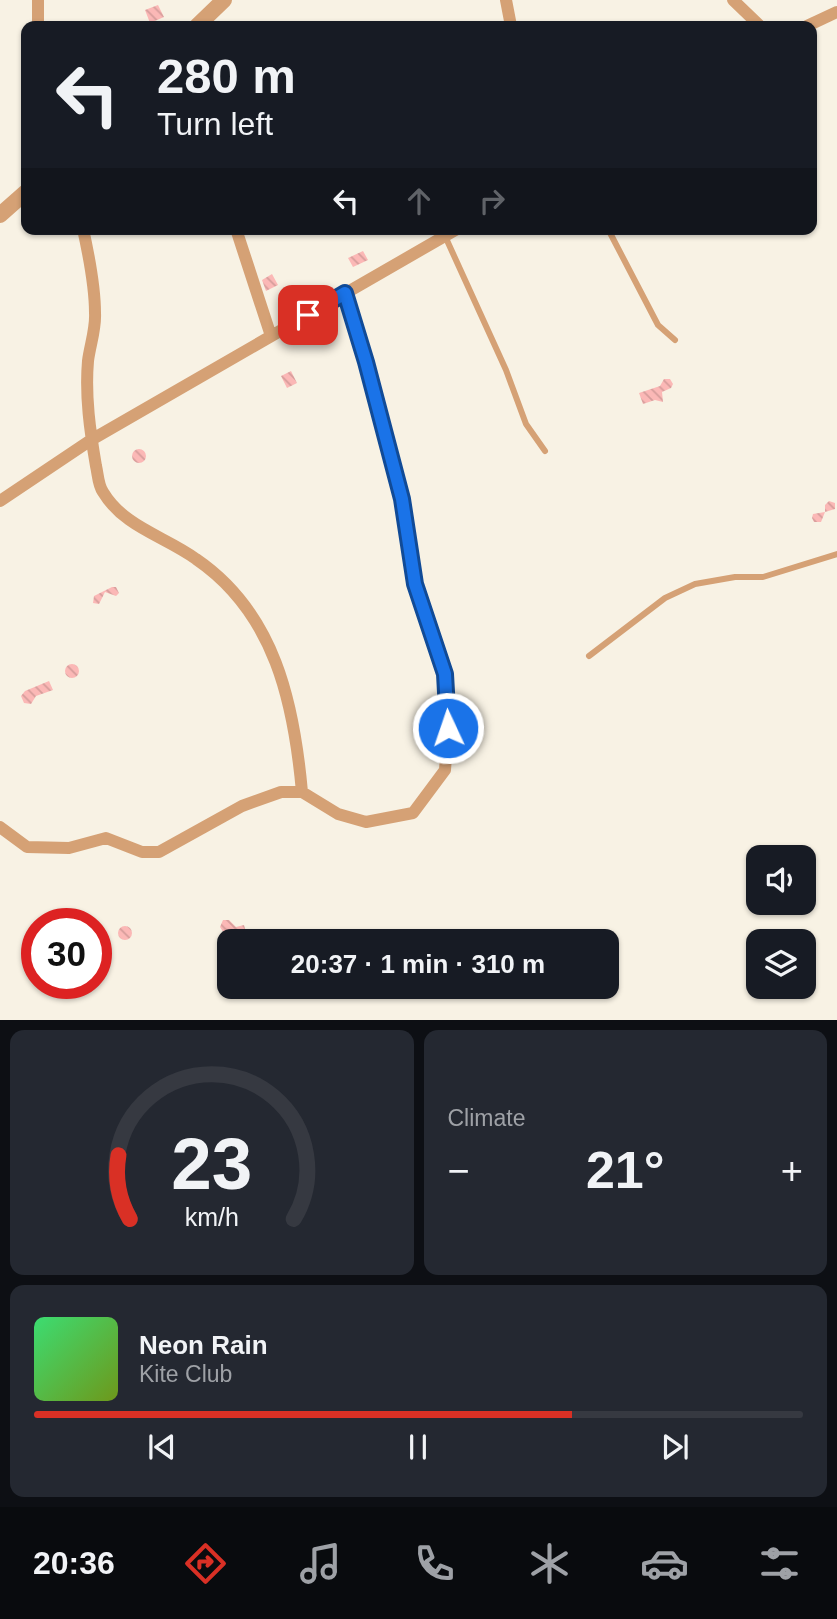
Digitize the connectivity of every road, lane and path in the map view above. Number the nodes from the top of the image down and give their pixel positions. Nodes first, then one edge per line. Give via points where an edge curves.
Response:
1 (38, 0) edge
2 (224, 0) edge
3 (506, 0) edge
4 (733, 0) edge
5 (837, 12) edge
6 (38, 21) edge
7 (202, 21) edge
8 (510, 21) edge
9 (755, 21) edge
10 (817, 21) edge
11 (21, 196) edge
12 (0, 215) edge
13 (84, 235) edge
14 (238, 235) edge
15 (447, 235) edge
16 (452, 235) edge
17 (611, 235) edge
18 (345, 293) junction
19 (271, 336) junction
20 (675, 340) dead end
21 (91, 440) junction
22 (545, 451) dead end
23 (0, 500) edge
24 (837, 554) edge
25 (589, 656) dead end
26 (302, 792) junction
27 (0, 827) edge

1 - 6 street
2 - 7 street
3 - 8 street
4 - 9 street
5 - 10 street
11 - 12 street
13 - 21 street via 96,315 88,360
14 - 19 street
15 - 18 street
16 - 22 lane via 526,424
17 - 20 lane via 657,325
18 - 19 street
18 - 26 street via 402,499 415,584 445,674 445,770 413,813 366,822 338,814
19 - 21 street
21 - 23 street
21 - 26 street via 101,489 119,514 197,559 244,601 262,629 295,728
24 - 25 lane via 764,577 695,584 665,598
26 - 27 street via 281,792 242,806 159,852 142,852 106,838 69,848 27,847

